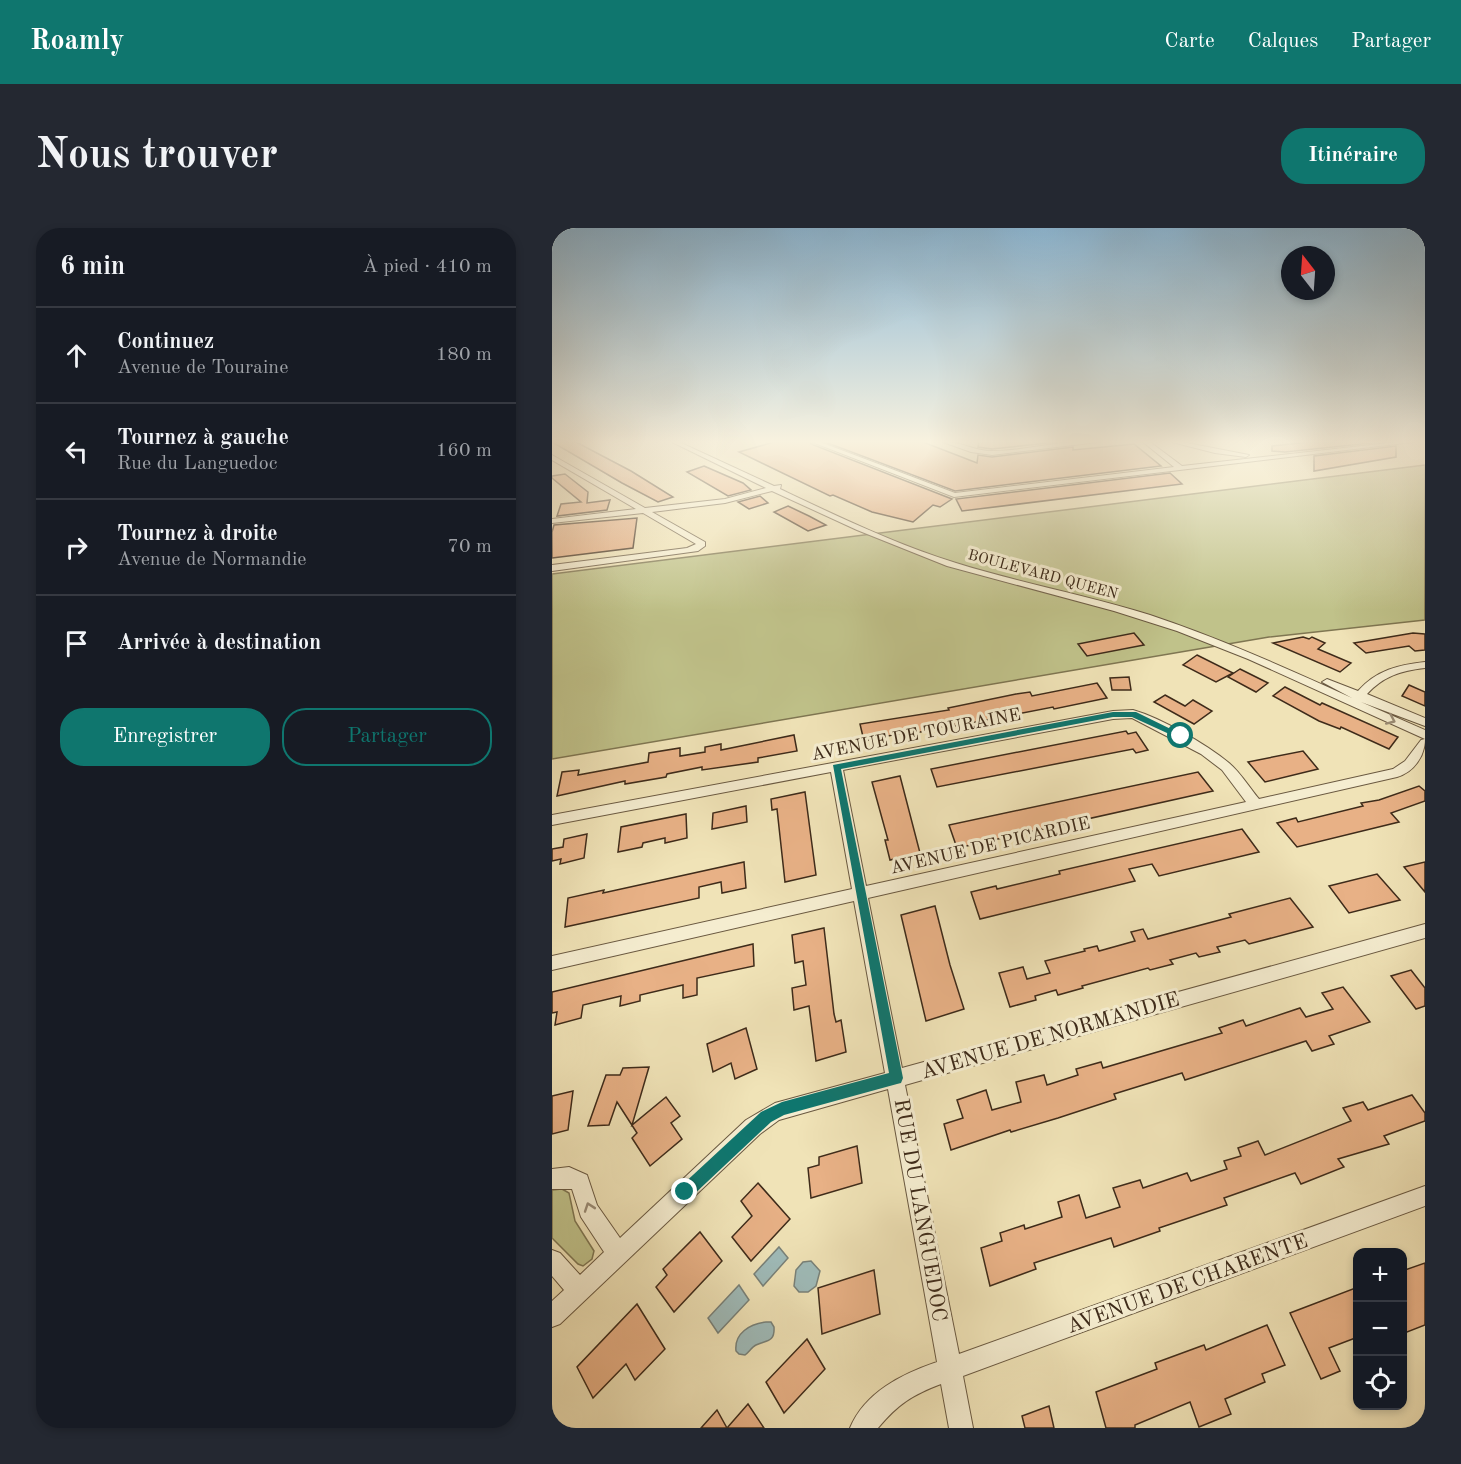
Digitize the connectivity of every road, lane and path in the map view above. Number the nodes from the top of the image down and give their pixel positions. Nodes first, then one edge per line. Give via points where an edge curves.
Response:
1 (623, 498) edge
2 (738, 498) edge
3 (805, 498) edge
4 (644, 510) junction
5 (552, 520) edge
6 (552, 568) edge
7 (1425, 664) edge
8 (1357, 700) junction
9 (1425, 722) edge
10 (1425, 735) edge
11 (1425, 743) edge
12 (836, 767) junction
13 (1256, 805) junction
14 (552, 820) edge
15 (860, 894) junction
16 (1425, 931) edge
17 (552, 963) edge
18 (897, 1078) junction
19 (552, 1179) edge
20 (1425, 1196) edge
21 (619, 1255) junction
22 (552, 1261) edge
23 (578, 1292) junction
24 (552, 1316) edge
25 (950, 1370) junction
26 (862, 1428) edge
27 (961, 1428) edge

1 - 4 street
2 - 4 street
3 - 8 street, BOULEVARD QUEEN via 924,555 1225,643
4 - 5 street
4 - 6 street via 701,546
7 - 8 street via 1386,671
8 - 9 street, BOULEVARD QUEEN
8 -> 10 street, BOULEVARD QUEEN
11 - 13 street, AVENUE DE PICARDIE via 1397,773
12 - 13 street, AVENUE DE TOURAINE via 1133,714 1181,736 1217,759
12 - 14 street, AVENUE DE TOURAINE
12 - 15 street, RUE DU LANGUEDOC
13 - 15 street, AVENUE DE PICARDIE
15 - 17 street, AVENUE DE PICARDIE
15 - 18 street, RUE DU LANGUEDOC
16 - 18 street, AVENUE DE NORMANDIE
18 - 21 street, AVENUE DE NORMANDIE via 782,1109 766,1117
18 - 25 street, RUE DU LANGUEDOC
21 -> 19 street via 588,1210 580,1182 569,1177
20 - 25 street, AVENUE DE CHARENTE
21 - 23 street, AVENUE DE NORMANDIE
22 - 23 street
23 - 24 street, AVENUE DE NORMANDIE
25 - 26 street via 911,1383 888,1398
25 - 27 street, RUE DU LANGUEDOC

